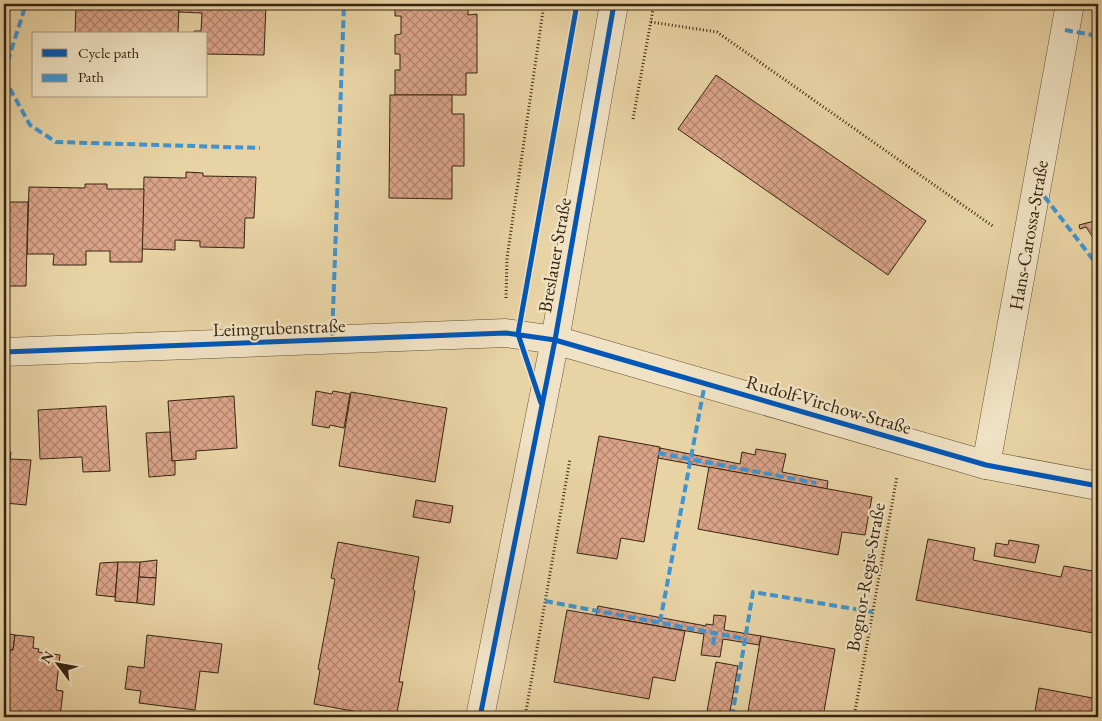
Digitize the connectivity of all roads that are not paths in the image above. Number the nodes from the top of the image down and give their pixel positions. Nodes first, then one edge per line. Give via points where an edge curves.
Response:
1 (614, 4) edge
2 (1070, 4) edge
3 (555, 340) junction
4 (4, 352) edge
5 (986, 465) junction
6 (1098, 486) edge
7 (480, 717) edge

1 - 3 street, Breslauer Straße
2 - 5 street, Hans-Carossa-Straße
3 - 4 street, Leimgrubenstraße via 506,333
3 - 5 street, Rudolf-Virchow-Straße
3 - 7 street, Breslauer Straße
5 - 6 street, Rudolf-Virchow-Straße

